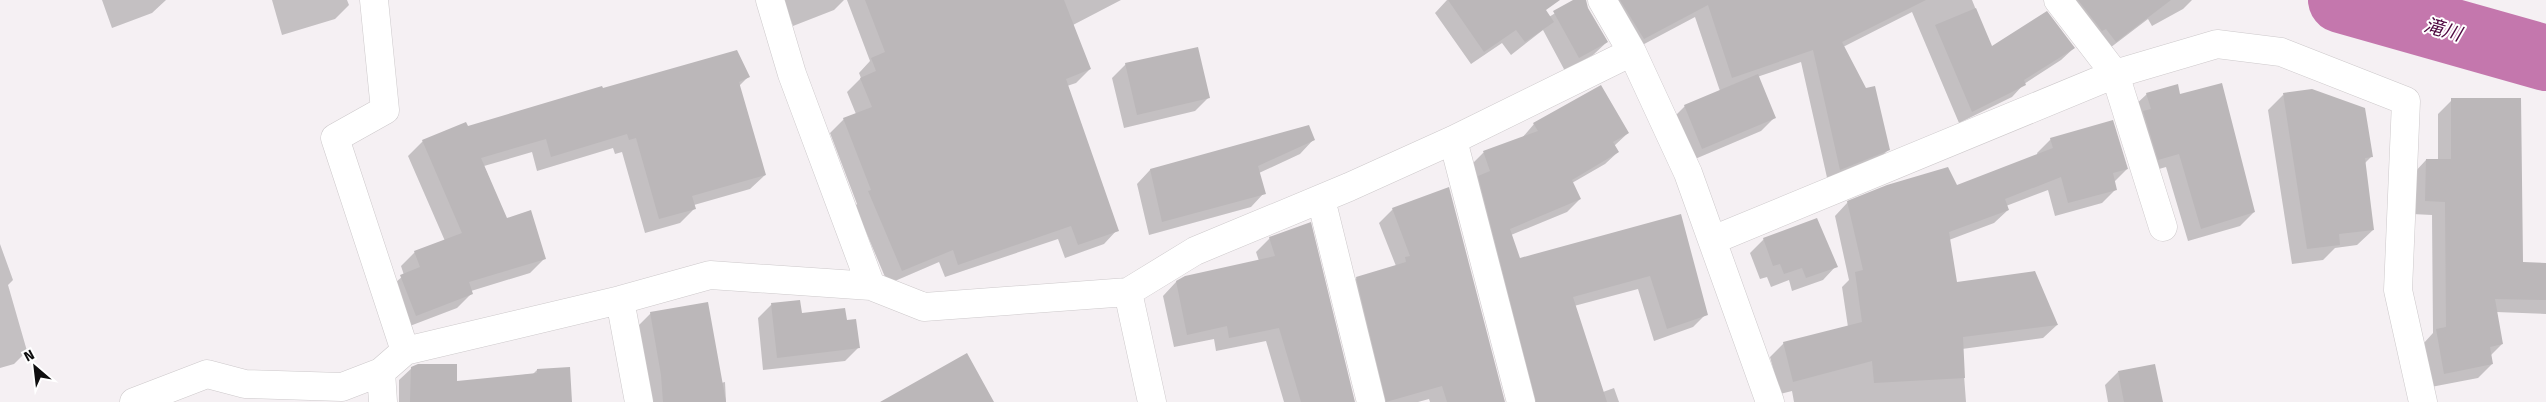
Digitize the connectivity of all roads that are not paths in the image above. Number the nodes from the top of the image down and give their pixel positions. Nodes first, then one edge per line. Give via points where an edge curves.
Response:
1 (374, 0) edge
2 (770, 0) edge
3 (1602, 0) edge
4 (2058, 0) edge
5 (1632, 52) junction
6 (2116, 74) junction
7 (1453, 140) junction
8 (1320, 198) junction
9 (2164, 227) dead end
10 (1713, 240) junction
11 (871, 286) junction
12 (1128, 292) junction
13 (620, 300) junction
14 (405, 351) junction
15 (381, 372) junction
16 (134, 402) edge
17 (383, 402) edge
18 (638, 402) edge
19 (1152, 402) edge
20 (1371, 402) edge
21 (1521, 402) edge
22 (1770, 402) edge
23 (2423, 402) edge

1 - 14 street via 385,110 335,138
2 - 11 street via 792,74
3 - 5 street
4 - 6 street
5 - 7 street
5 - 10 street via 1688,173
6 - 9 street
6 - 10 street
6 - 23 street via 2217,44 2281,52 2406,102 2398,290
7 - 8 street
7 - 21 street
8 - 12 street via 1195,252
8 - 20 street
10 - 22 street
11 - 12 street via 924,307
11 - 13 street via 710,275
12 - 19 street
13 - 14 street
13 - 18 street
14 - 15 street
15 - 16 street via 342,387 245,384 207,374
15 - 17 street

